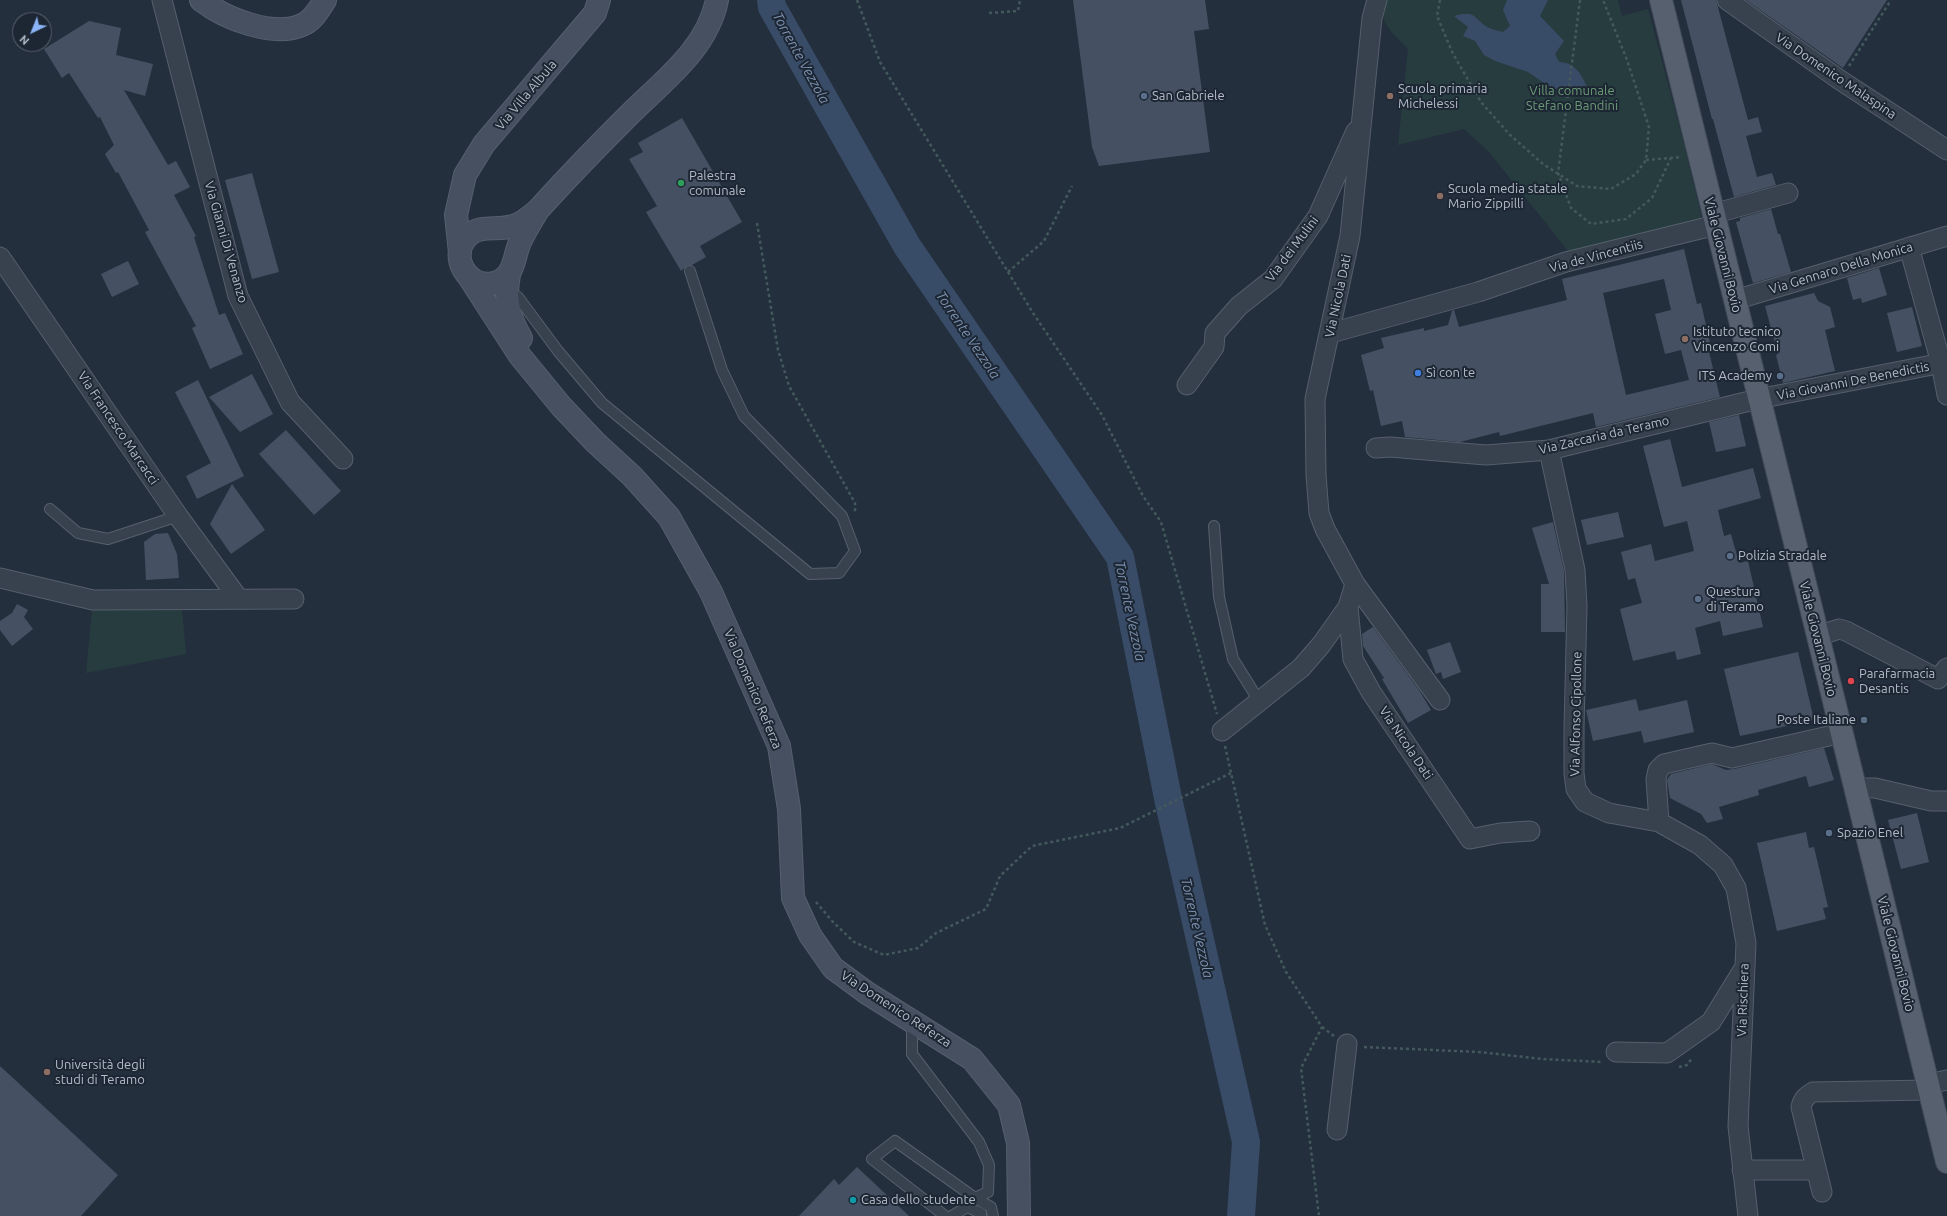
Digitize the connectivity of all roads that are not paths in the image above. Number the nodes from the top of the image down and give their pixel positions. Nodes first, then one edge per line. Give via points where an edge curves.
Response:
1 (162, 0) edge
2 (201, 0) edge
3 (325, 0) edge
4 (599, 0) edge
5 (717, 0) edge
6 (1377, 0) edge
7 (1661, 0) edge
8 (1727, 0) edge
9 (1362, 116) junction
10 (1947, 150) edge
11 (1788, 194) dead end
12 (461, 195) junction
13 (538, 210) junction
14 (1715, 220) junction
15 (489, 228) junction
16 (1947, 236) edge
17 (1909, 247) junction
18 (460, 253) junction
19 (0, 257) edge
20 (690, 271) dead end
21 (510, 274) junction
22 (469, 277) junction
23 (1735, 300) junction
24 (1331, 333) junction
25 (1944, 363) edge
26 (1186, 385) dead end
27 (1947, 395) edge
28 (1758, 399) junction
29 (562, 406) junction
30 (1376, 448) dead end
31 (1549, 450) junction
32 (343, 459) dead end
33 (50, 509) dead end
34 (178, 516) junction
35 (1214, 526) dead end
36 (0, 578) edge
37 (1355, 584) junction
38 (238, 598) junction
39 (294, 599) dead end
40 (1348, 607) junction
41 (1818, 636) junction
42 (1947, 668) edge
43 (1440, 700) dead end
44 (1260, 701) junction
45 (1222, 731) road end
46 (1842, 733) junction
47 (1856, 788) junction
48 (1947, 801) edge
49 (1659, 822) junction
50 (1530, 831) dead end
51 (1744, 969) junction
52 (912, 1020) junction
53 (1347, 1044) road end
54 (1611, 1057) road end
55 (1935, 1085) edge
56 (1337, 1130) dead end
57 (1947, 1162) edge
58 (1742, 1170) junction
59 (1816, 1170) junction
60 (1822, 1192) dead end
61 (975, 1198) junction
62 (945, 1216) edge
63 (952, 1216) edge
64 (981, 1216) edge
65 (993, 1216) edge
66 (1019, 1216) edge
67 (1748, 1216) edge

1 - 32 street, Via Gianni Di Venanzo via 238,296 290,402
2 - 3 street via 221,14 238,20 265,28 288,29 303,25 314,16
4 - 12 street, Via Villa Albula via 595,13 484,144 465,175
5 - 13 street via 701,39 680,65
6 - 9 street, Via Nicola Dati via 1372,18
7 - 14 main road, Viale Giovanni Bovio
8 - 10 street, Via Domenico Malaspina via 1840,80
9 - 24 street, Via Nicola Dati via 1350,236
9 - 26 street, Via dei Mulini via 1318,216 1273,279 1238,306 1215,333 1214,347
11 - 14 street, Via de Vincentiis
12 - 15 street via 466,210 476,222
12 - 18 street, Via Villa Albula via 456,215
13 - 15 street via 513,226
13 - 21 street via 520,243
14 - 23 main road, Viale Giovanni Bovio
14 - 24 street, Via de Vincentiis via 1566,262 1478,292
15 - 18 street via 475,231 468,236 462,244
15 - 21 street via 503,232 510,239 514,248
16 - 17 street, Via Gennaro Della Monica
17 - 23 street, Via Gennaro Della Monica
17 - 25 street
18 - 22 street via 460,262
19 - 34 street, Via Francesco Marcacci
20 - 21 lane via 722,370 744,416 842,516 855,551 839,573 810,574 602,403 558,351 518,297
21 - 22 street via 494,284 485,284
21 - 29 street, Via Domenico Referza via 507,306 517,330
22 - 29 street, Via Domenico Referza via 520,356
23 - 28 main road, Viale Giovanni Bovio
24 - 37 street, Via Nicola Dati via 1315,399 1319,513
25 - 27 street
25 - 28 street, Via Giovanni De Benedictis
28 - 31 street, Via Zaccaria da Teramo
28 - 41 main road, Viale Giovanni Bovio
29 - 52 street, Via Domenico Referza via 669,517 711,592 779,746 789,810 793,898 810,934 833,968 867,993
30 - 31 street, Via Zaccaria da Teramo via 1486,455
31 - 49 street, Via Alfonso Cipollone via 1575,570 1576,789 1585,802 1608,812
33 - 34 lane via 78,533 108,539
34 - 38 street, Via Francesco Marcacci
35 - 44 lane via 1219,597 1233,659
36 - 38 street via 93,600
37 - 40 street, Via Nicola Dati
37 - 43 street, Via Nicola Dati
38 - 39 street
40 - 44 street via 1321,646 1301,668
40 - 50 street, Via Nicola Dati via 1353,659 1371,692 1470,839
41 - 42 street via 1840,629 1846,630 1938,679
41 - 46 main road, Viale Giovanni Bovio
44 - 45 street
46 - 47 main road, Viale Giovanni Bovio
46 - 49 street via 1732,758 1712,753 1664,764 1658,770 1656,779
47 - 48 street via 1875,788 1931,801
47 - 55 main road, Viale Giovanni Bovio
49 - 51 street, Via Rischiera via 1700,845 1723,865 1736,888 1746,943
51 - 54 street via 1711,1022 1666,1053
51 - 58 street, Via Rischiera via 1738,1126
52 - 61 lane via 912,1054 979,1142 989,1165 988,1192
52 - 66 street, Via Domenico Referza via 972,1059 1009,1105 1018,1143
53 - 56 street
55 - 57 main road, Viale Giovanni Bovio
55 - 59 street via 1813,1092 1807,1095 1801,1107
58 - 59 street
58 - 67 street, Via Rischiera
59 - 60 street
61 - 62 lane via 895,1141 872,1159
61 - 65 lane via 991,1207
63 - 64 lane via 967,1207 981,1213

